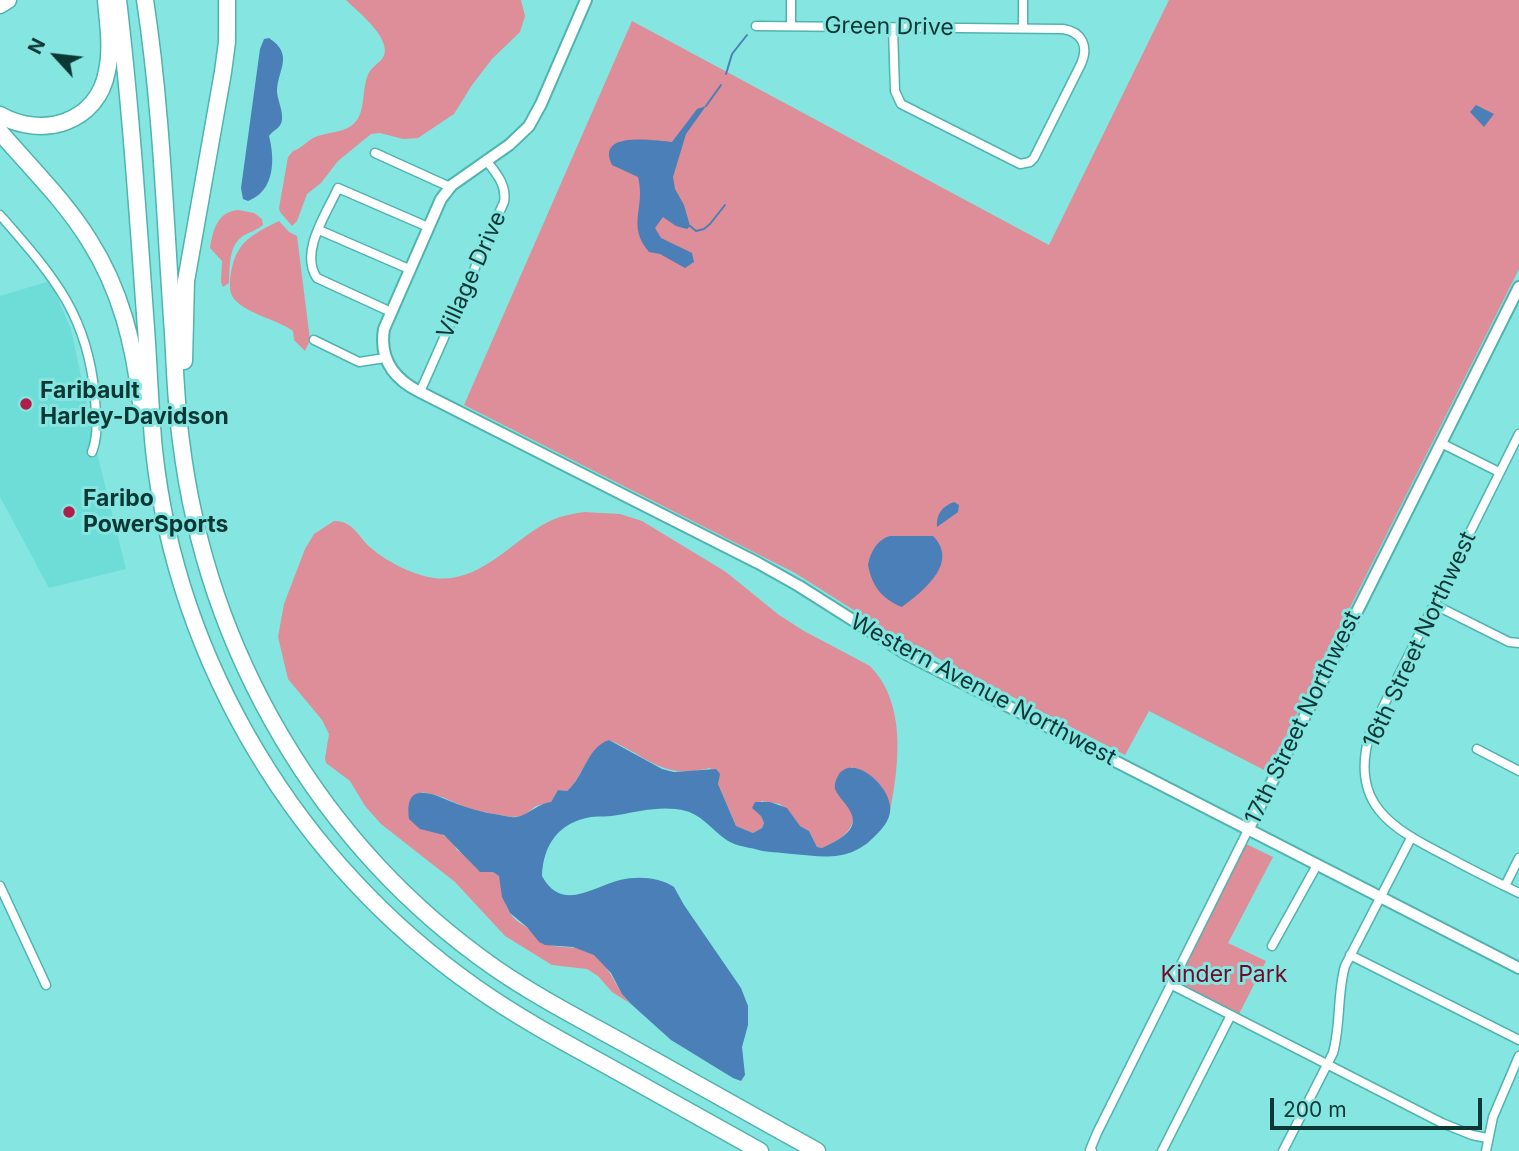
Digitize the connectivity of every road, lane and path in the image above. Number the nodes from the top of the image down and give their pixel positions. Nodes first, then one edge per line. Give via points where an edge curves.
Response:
1 (8, 0) edge
2 (106, 0) edge
3 (118, 0) edge
4 (145, 0) edge
5 (227, 0) edge
6 (586, 0) edge
7 (791, 0) edge
8 (1023, 0) edge
9 (0, 5) edge
10 (756, 26) dead end
11 (791, 26) junction
12 (893, 28) junction
13 (1023, 29) junction
14 (0, 115) edge
15 (0, 132) edge
16 (375, 153) dead end
17 (486, 160) junction
18 (450, 187) junction
19 (0, 215) edge
20 (428, 227) junction
21 (319, 230) junction
22 (409, 270) junction
23 (1519, 287) edge
24 (391, 312) junction
25 (314, 340) dead end
26 (385, 358) junction
27 (420, 392) junction
28 (1519, 434) edge
29 (1441, 443) junction
30 (92, 452) dead end
31 (185, 469) junction
32 (1499, 472) junction
33 (176, 565) junction
34 (1434, 605) junction
35 (1519, 643) edge
36 (1477, 749) dead end
37 (1519, 771) edge
38 (1248, 830) junction
39 (1410, 838) junction
40 (1519, 858) edge
41 (1317, 865) junction
42 (0, 886) edge
43 (1505, 886) junction
44 (1519, 893) edge
45 (1380, 897) junction
46 (9, 906) junction
47 (0, 910) edge
48 (1272, 946) dead end
49 (1350, 955) junction
50 (1519, 968) edge
51 (46, 985) dead end
52 (1172, 985) junction
53 (1231, 1015) junction
54 (1519, 1040) edge
55 (1519, 1056) edge
56 (1327, 1064) junction
57 (1487, 1138) junction
58 (1091, 1150) edge
59 (760, 1151) edge
60 (817, 1151) edge
61 (1161, 1151) edge
62 (1283, 1151) edge
63 (1486, 1151) edge

1 - 9 highway
2 - 14 highway via 109,60 95,99 76,117 50,126 22,125
3 - 33 highway via 154,450
4 - 31 highway via 155,74
5 - 31 highway via 227,42 186,281
6 - 17 street via 532,120 514,141
7 - 11 street
8 - 13 street
10 - 11 street, Green Drive
11 - 12 street, Green Drive
12 - 13 street, Green Drive
12 - 13 street, Green Drive via 895,90 901,104 1025,165 1034,158 1089,47 1071,30
15 - 33 highway via 90,240 118,298 136,360 153,480
16 - 18 street
17 - 18 street
17 - 27 street, Village Drive via 503,183 504,202
18 - 20 street
19 - 30 street via 47,269 80,325 94,386 97,425
20 - 21 street via 338,188
20 - 22 street
21 - 22 street
21 - 24 street via 311,251 317,278
22 - 24 street
23 - 29 street, 17th Street Northwest
24 - 26 street via 383,333
25 - 26 street via 359,362
26 - 27 street, Western Avenue Northwest via 398,377
27 - 38 street, Western Avenue Northwest via 758,563 908,655
28 - 32 street, 16th Street Northwest
29 - 32 street
29 - 38 street, 17th Street Northwest
31 - 60 highway via 215,596 244,668 296,762 368,856 436,921 512,980
32 - 34 street, 16th Street Northwest
33 - 59 highway via 202,642 255,750 306,824 380,909 422,947 504,1007
34 - 35 street
34 - 39 street, 16th Street Northwest via 1370,733 1364,763 1377,807
36 - 37 street
38 - 41 street, Western Avenue Northwest
38 - 52 street, 17th Street Northwest
39 - 43 street, 16th Street Northwest
39 - 45 street
40 - 43 street
41 - 45 street, Western Avenue Northwest
41 - 48 street
42 - 46 street
43 - 44 street, 16th Street Northwest
45 - 49 street
45 - 50 street, Western Avenue Northwest
46 - 47 street
46 - 51 street
49 - 54 street
49 - 56 street via 1342,977 1336,1041
52 - 53 street
52 - 58 street, 17th Street Northwest
53 - 56 street
53 - 61 street
55 - 57 street
56 - 57 street via 1442,1122
56 - 62 street
57 - 63 street

